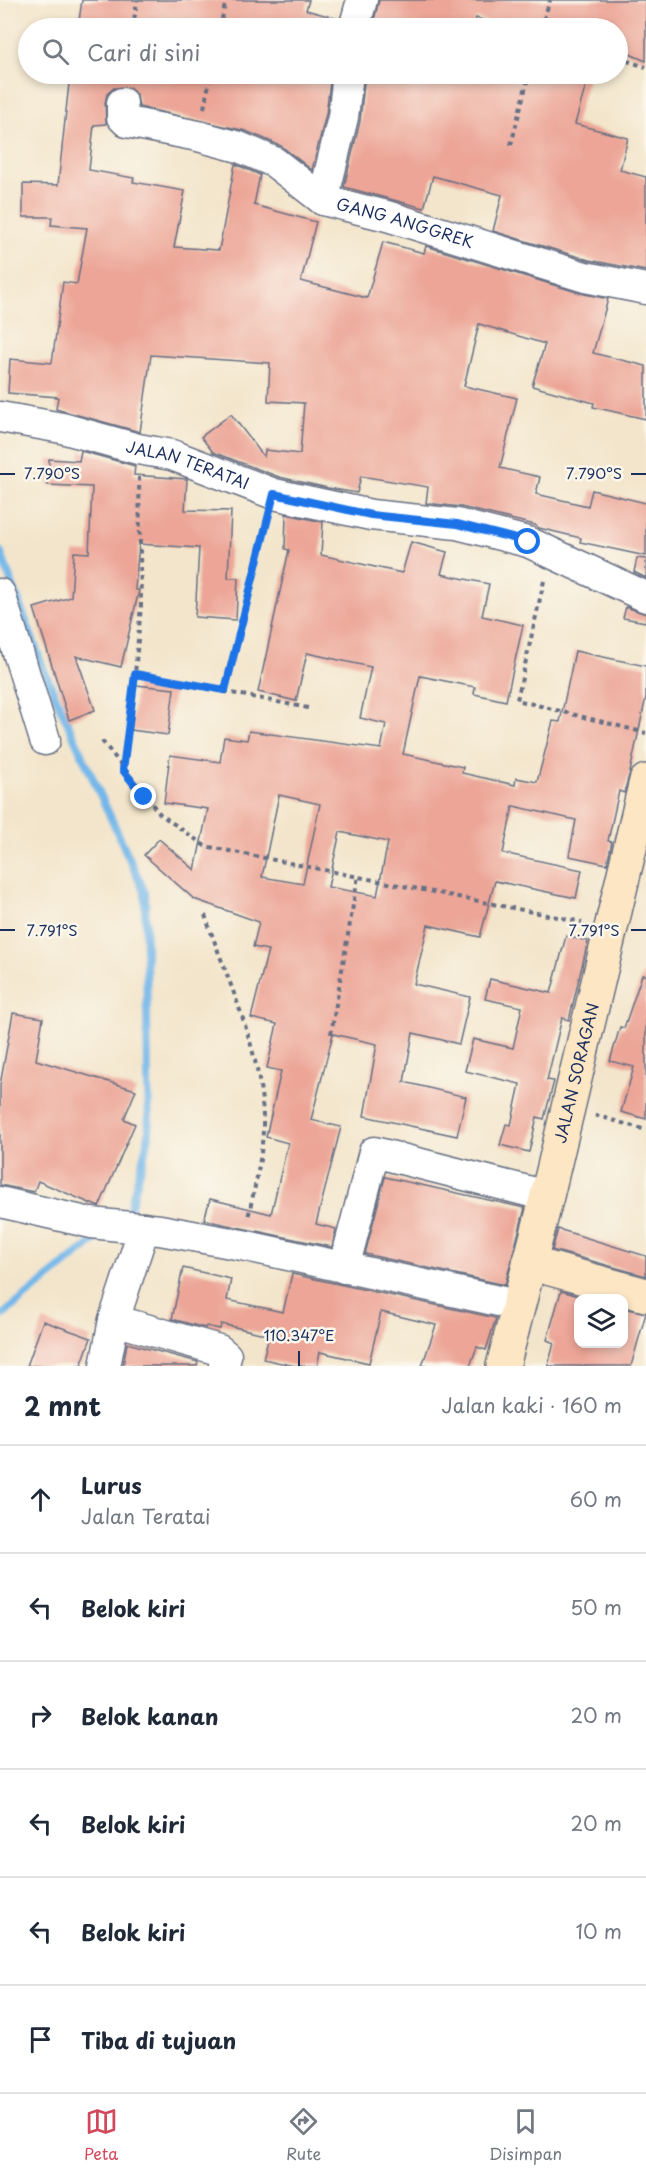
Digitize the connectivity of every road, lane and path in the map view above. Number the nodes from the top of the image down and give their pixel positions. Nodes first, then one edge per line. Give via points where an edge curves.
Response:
1 (137, 0) edge
2 (226, 0) edge
3 (362, 0) edge
4 (550, 0) edge
5 (134, 18) edge
6 (222, 18) edge
7 (357, 18) edge
8 (544, 18) edge
9 (628, 61) edge
10 (646, 67) edge
11 (209, 84) edge
12 (347, 84) edge
13 (526, 84) edge
14 (122, 103) dead end
15 (198, 136) junction
16 (511, 145) dead end
17 (323, 200) junction
18 (646, 288) edge
19 (10, 418) edge
20 (138, 449) junction
21 (274, 494) junction
22 (550, 553) junction
23 (646, 597) edge
24 (2, 618) edge
25 (135, 674) junction
26 (225, 690) junction
27 (308, 708) dead end
28 (646, 733) edge
29 (45, 740) dead end
30 (102, 741) dead end
31 (123, 770) junction
32 (646, 781) edge
33 (358, 876) junction
34 (205, 915) dead end
35 (609, 928) junction
36 (331, 1034) dead end
37 (568, 1109) junction
38 (646, 1130) edge
39 (547, 1196) junction
40 (0, 1202) edge
41 (137, 1228) junction
42 (242, 1245) junction
43 (529, 1263) junction
44 (344, 1268) junction
45 (646, 1295) edge
46 (517, 1305) junction
47 (114, 1320) junction
48 (105, 1366) edge
49 (224, 1366) edge
50 (502, 1366) edge

1 - 5 path
2 - 6 path
3 - 7 street
4 - 8 path
9 - 10 path
11 - 15 path
12 - 17 street
13 - 16 path
14 - 15 street, GANG ANGGREK via 122,117 132,125
15 - 17 street, GANG ANGGREK via 274,162
17 - 18 street, GANG ANGGREK via 585,276
19 - 20 street, JALAN TERATAI
20 - 21 street, JALAN TERATAI via 172,455
20 - 25 path via 141,605
21 - 22 street, JALAN TERATAI via 371,515 457,524 528,542
21 - 26 path
22 - 23 street, JALAN TERATAI
22 - 28 path via 517,700
24 - 29 street
25 - 26 path
25 - 31 path
26 - 27 path
30 - 31 path
31 - 33 path via 160,813 205,846
32 - 35 street, JALAN SORAGAN
33 - 35 path
33 - 36 path
34 - 42 path via 261,1086 262,1152
35 - 37 street, JALAN SORAGAN
37 - 38 path
37 - 39 street, JALAN SORAGAN
39 - 43 street, JALAN SORAGAN
39 - 44 street via 374,1152
40 - 41 street via 91,1223
41 - 42 street
41 - 47 street
42 - 44 street
43 - 45 street
43 - 46 street, JALAN SORAGAN
44 - 46 street
46 - 50 street, JALAN SORAGAN
47 - 48 street
47 - 49 street via 219,1350 226,1356

